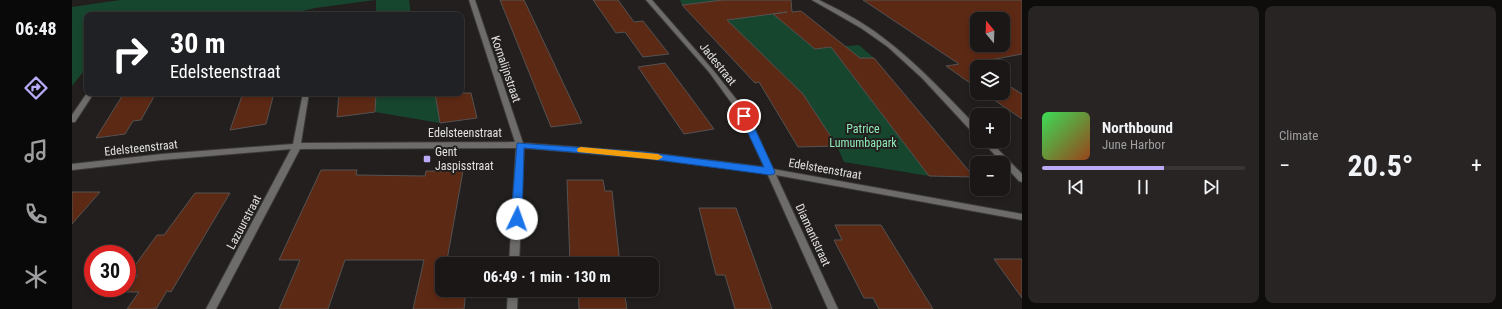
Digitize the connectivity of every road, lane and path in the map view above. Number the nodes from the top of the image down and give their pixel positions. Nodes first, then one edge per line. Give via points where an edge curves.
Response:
1 (472, 0) edge
2 (649, 0) edge
3 (815, 0) edge
4 (89, 96) edge
5 (305, 96) edge
6 (72, 120) edge
7 (970, 125) edge
8 (520, 145) junction
9 (297, 146) junction
10 (993, 148) edge
11 (72, 167) edge
12 (770, 172) junction
13 (1022, 179) edge
14 (1022, 217) edge
15 (514, 257) edge
16 (513, 297) edge
17 (211, 309) edge
18 (512, 309) edge
19 (833, 309) edge

1 - 8 street, Kornalijnstraat
2 - 12 street, Jadestraat via 711,71 744,116
3 - 7 street via 856,22 890,46 922,74
4 - 6 street
5 - 9 street, Lazuurstraat
8 - 9 street, Edelsteenstraat
8 - 12 street, Edelsteenstraat via 643,155
8 - 15 street
9 - 11 street, Edelsteenstraat
9 - 17 street, Lazuurstraat
10 - 13 street
12 - 14 street, Edelsteenstraat
12 - 19 street, Diamantstraat
16 - 18 street

